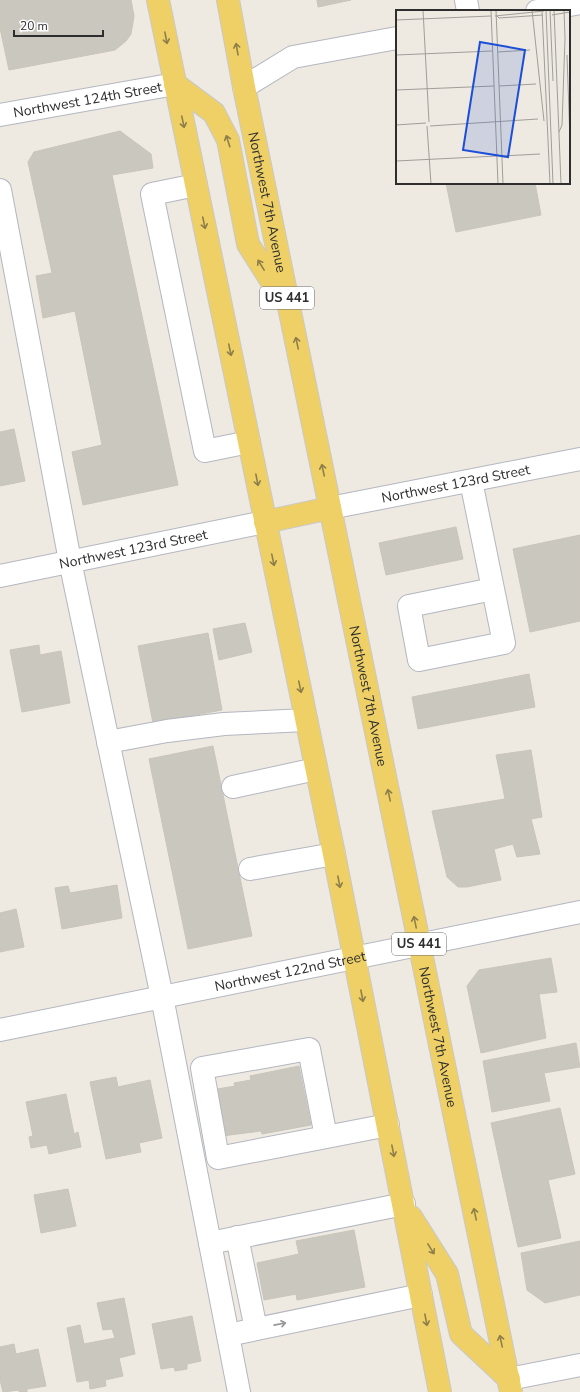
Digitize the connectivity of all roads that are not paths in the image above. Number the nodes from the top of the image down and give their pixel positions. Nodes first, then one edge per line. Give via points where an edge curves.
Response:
1 (158, 0) edge
2 (228, 0) edge
3 (466, 0) edge
4 (571, 3) edge
5 (468, 10) edge
6 (541, 10) edge
7 (396, 38) edge
8 (175, 84) junction
9 (244, 87) junction
10 (0, 115) edge
11 (196, 185) junction
12 (0, 190) edge
13 (290, 310) junction
14 (249, 442) junction
15 (580, 459) edge
16 (471, 480) junction
17 (330, 508) junction
18 (266, 522) junction
19 (70, 561) junction
20 (0, 576) edge
21 (493, 589) junction
22 (306, 720) junction
23 (108, 742) junction
24 (316, 769) junction
25 (233, 787) dead end
26 (334, 854) junction
27 (250, 869) dead end
28 (580, 912) edge
29 (419, 945) junction
30 (355, 958) junction
31 (162, 997) junction
32 (0, 1030) edge
33 (388, 1126) junction
34 (326, 1137) junction
35 (404, 1204) junction
36 (237, 1238) junction
37 (210, 1243) junction
38 (421, 1295) junction
39 (256, 1329) junction
40 (228, 1335) junction
41 (580, 1365) edge
42 (510, 1386) edge
43 (239, 1392) edge
44 (440, 1392) edge

1 -> 8 main road
9 -> 2 main road, Northwest 7th Avenue / US 441
3 - 5 street
4 - 6 street
7 - 9 street via 294,57
8 - 10 street, Northwest 124th Street
8 -> 11 main road
13 -> 8 main road via 248,244 228,140 214,113
9 - 13 main road, Northwest 7th Avenue / US 441
11 -> 14 main road
11 - 14 street via 152,194 203,443 205,451
12 - 19 street
17 -> 13 main road, Northwest 7th Avenue / US 441
14 -> 18 main road
15 - 16 street, Northwest 123rd Street
16 - 17 street, Northwest 123rd Street
16 - 21 street
17 - 18 main road
29 -> 17 main road, Northwest 7th Avenue / US 441
18 - 19 street, Northwest 123rd Street
18 -> 22 main road
19 - 20 street, Northwest 123rd Street
19 - 23 street
21 - 21 street via 504,643 419,660 409,606
22 - 23 street via 167,731
22 - 24 main road
23 - 31 street
24 - 25 street
24 - 26 main road
26 - 27 street
26 -> 30 main road
28 - 29 street, Northwest 122nd Street
29 - 30 street, Northwest 122nd Street
42 -> 29 main road, Northwest 7th Avenue / US 441
30 - 31 street, Northwest 122nd Street
30 -> 33 main road
31 - 32 street, Northwest 122nd Street
31 - 37 street
33 - 34 street
33 -> 35 main road
34 - 34 street via 218,1158 202,1068 309,1049
35 - 36 street
35 - 38 main road
35 -> 42 main road via 447,1274 461,1334
36 - 37 street
36 - 39 street
37 - 40 street
39 -> 38 street
38 -> 44 main road
39 - 40 street
40 - 43 street
41 - 42 street

